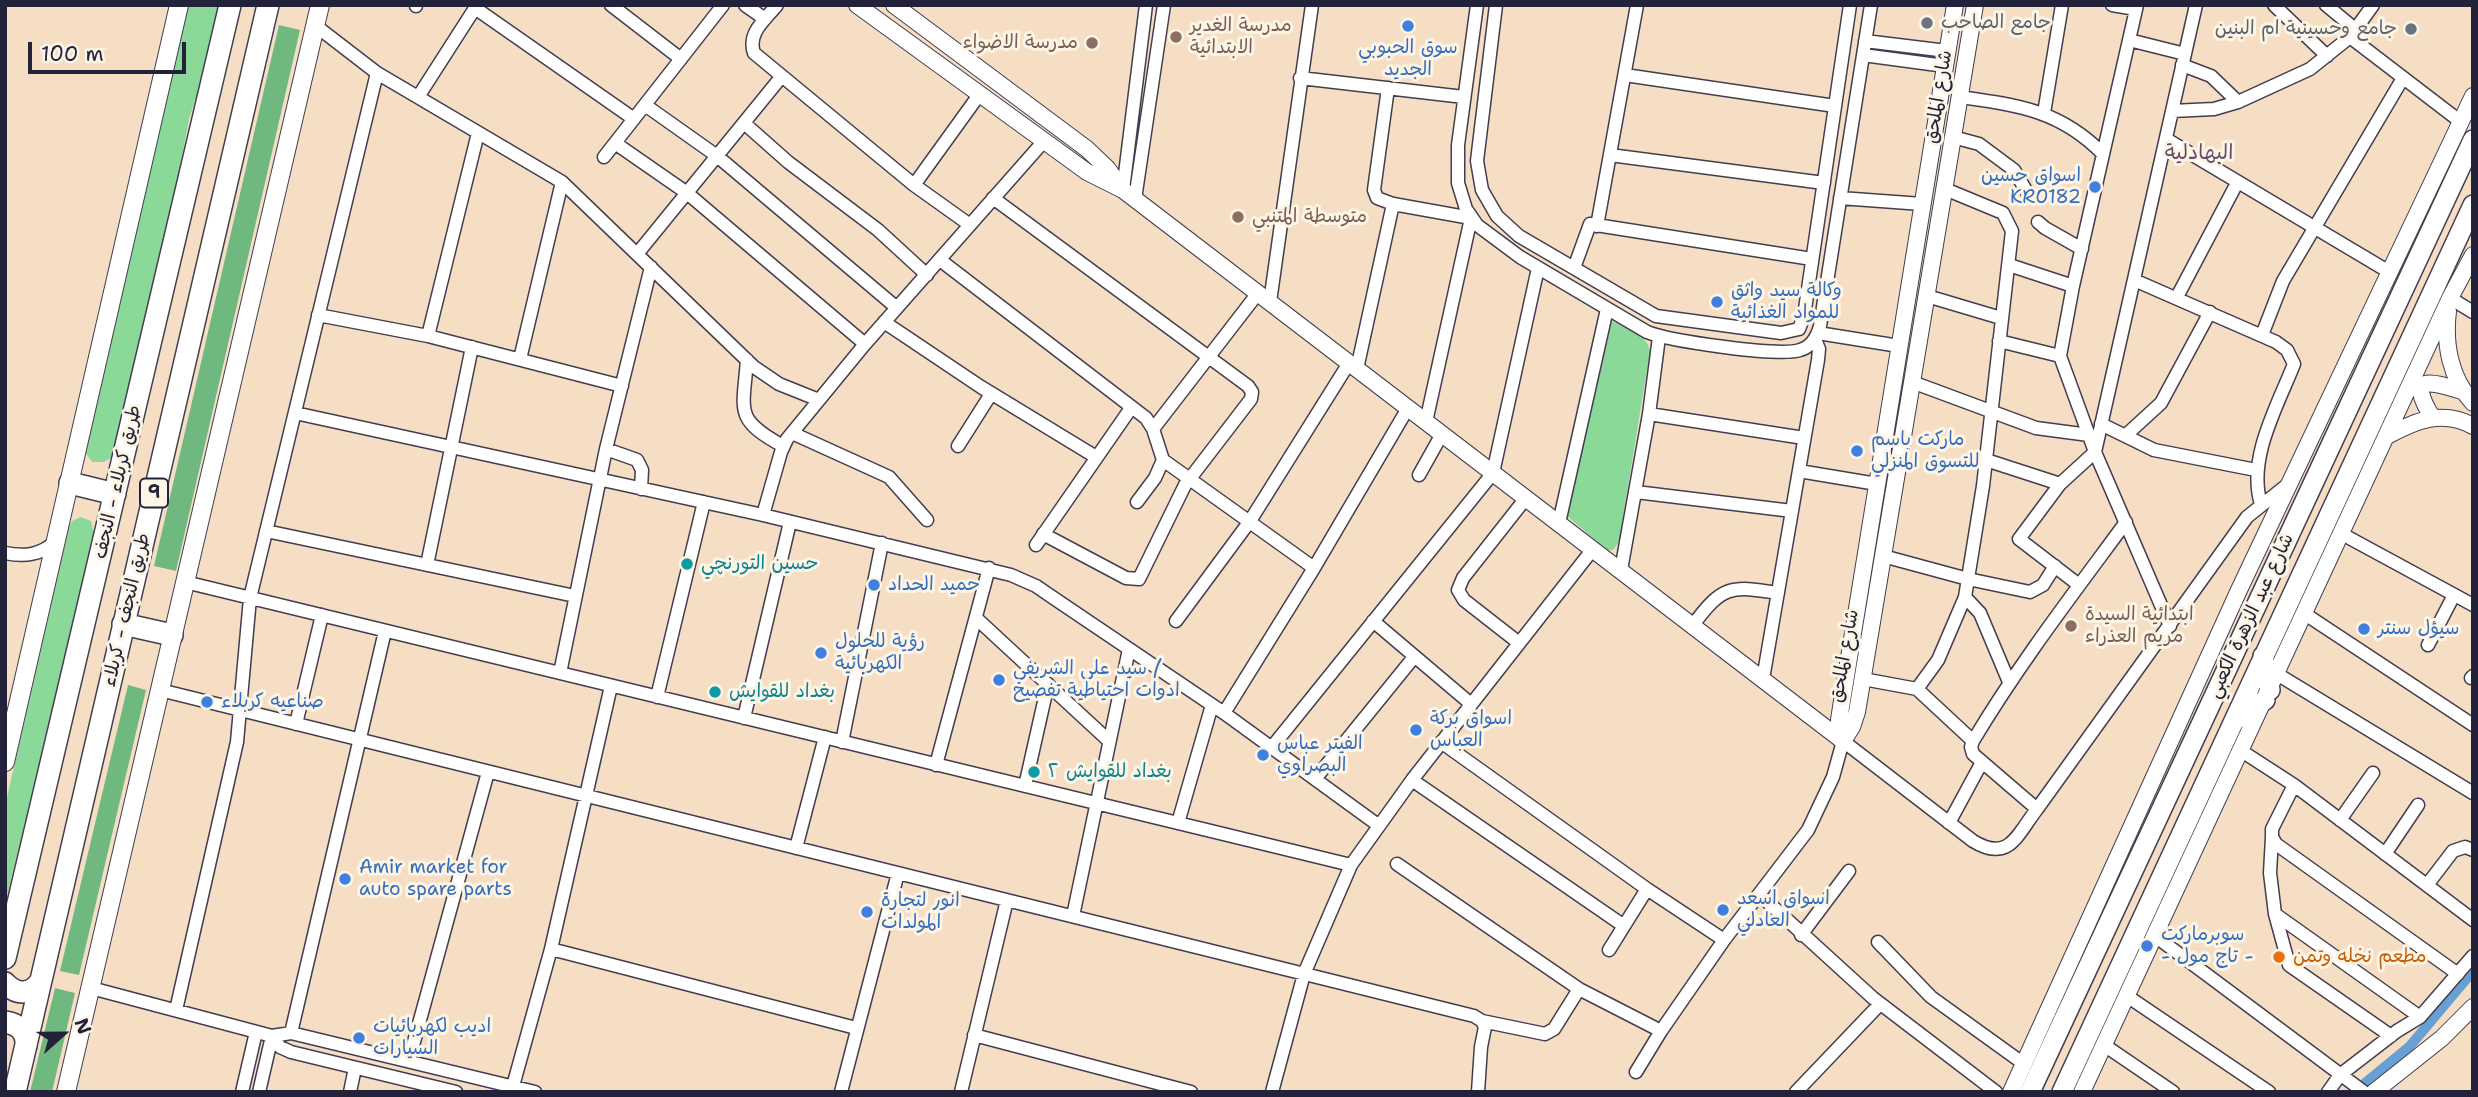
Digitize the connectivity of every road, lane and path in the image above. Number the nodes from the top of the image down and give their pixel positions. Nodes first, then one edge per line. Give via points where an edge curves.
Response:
1 (179, 5) edge
2 (230, 5) edge
3 (268, 5) edge
4 (320, 5) edge
5 (611, 5) edge
6 (723, 5) edge
7 (746, 5) edge
8 (776, 5) edge
9 (857, 5) edge
10 (894, 5) edge
11 (1146, 5) edge
12 (1164, 5) edge
13 (1311, 5) edge
14 (1477, 5) edge
15 (1496, 5) edge
16 (1637, 5) edge
17 (1850, 5) edge
18 (1871, 5) edge
19 (1955, 5) edge
20 (1975, 5) edge
21 (2062, 5) edge
22 (2112, 5) edge
23 (2196, 5) edge
24 (2274, 5) edge
25 (2326, 5) edge
26 (2373, 5) edge
27 (476, 7) edge
28 (2136, 7) edge
29 (765, 19) junction
30 (316, 26) junction
31 (2353, 33) junction
32 (2129, 40) junction
33 (1865, 41) junction
34 (1863, 55) junction
35 (2327, 56) junction
36 (681, 59) junction
37 (1946, 59) junction
38 (2184, 59) junction
39 (1469, 63) junction
40 (1488, 66) junction
41 (377, 73) junction
42 (1625, 75) junction
43 (782, 76) junction
44 (1300, 78) junction
45 (2403, 78) junction
46 (1388, 88) junction
47 (979, 95) junction
48 (2473, 96) edge
49 (418, 97) junction
50 (1464, 97) junction
51 (1960, 97) junction
52 (2238, 102) junction
53 (645, 105) junction
54 (1835, 106) junction
55 (206, 107) junction
56 (2172, 111) junction
57 (2044, 113) junction
58 (242, 118) junction
59 (634, 119) junction
60 (1936, 121) junction
61 (2461, 122) junction
62 (744, 123) junction
63 (478, 132) junction
64 (1831, 135) junction
65 (1850, 138) junction
66 (1953, 138) junction
67 (2166, 139) junction
68 (2473, 140) edge
69 (1044, 141) junction
70 (615, 143) junction
71 (1931, 150) junction
72 (2103, 154) junction
73 (1610, 155) junction
74 (717, 156) junction
75 (604, 157) dead end
76 (192, 172) junction
77 (228, 181) junction
78 (562, 182) junction
79 (1824, 183) junction
80 (2237, 183) junction
81 (914, 185) junction
82 (1945, 189) junction
83 (687, 193) junction
84 (1129, 194) junction
85 (2028, 194) dead end
86 (993, 198) junction
87 (1840, 198) junction
88 (1393, 204) junction
89 (1922, 204) junction
90 (2473, 205) edge
91 (1471, 218) junction
92 (2038, 222) dead end
93 (970, 225) junction
94 (1597, 226) junction
95 (2313, 229) junction
96 (2081, 249) junction
97 (637, 254) junction
98 (2473, 255) edge
99 (1812, 259) junction
100 (940, 260) junction
101 (2009, 265) junction
102 (651, 267) junction
103 (1538, 268) junction
104 (1574, 268) junction
105 (2391, 273) junction
106 (927, 275) junction
107 (1587, 276) junction
108 (2134, 280) junction
109 (2073, 286) junction
110 (1579, 292) junction
111 (1927, 296) junction
112 (1264, 297) junction
113 (2177, 297) junction
114 (2450, 298) junction
115 (897, 309) junction
116 (1607, 309) junction
117 (2210, 312) junction
118 (2473, 312) edge
119 (318, 315) junction
120 (2001, 318) junction
121 (884, 322) junction
122 (2262, 335) junction
123 (1817, 336) junction
124 (428, 337) junction
125 (1659, 337) junction
126 (2000, 341) junction
127 (865, 344) junction
128 (1899, 346) junction
129 (472, 347) junction
130 (1210, 356) junction
131 (2060, 356) junction
132 (520, 359) junction
133 (747, 360) junction
134 (1353, 366) junction
135 (1912, 382) junction
136 (622, 386) junction
137 (991, 394) junction
138 (2467, 397) edge
139 (820, 400) junction
140 (1131, 408) junction
141 (1408, 408) junction
142 (1992, 412) junction
143 (295, 413) junction
144 (1649, 414) junction
145 (2432, 417) junction
146 (1426, 422) junction
147 (2101, 424) junction
148 (2473, 426) edge
149 (1153, 429) junction
150 (792, 433) junction
151 (1442, 434) junction
152 (2089, 435) junction
153 (2125, 436) junction
154 (2386, 436) junction
155 (1804, 438) junction
156 (452, 445) junction
157 (783, 446) junction
158 (958, 446) dead end
159 (606, 449) junction
160 (2095, 452) junction
161 (1096, 457) junction
162 (1163, 460) junction
163 (1986, 460) junction
164 (2256, 470) junction
165 (1799, 471) junction
166 (1493, 472) junction
167 (1419, 475) dead end
168 (1189, 478) junction
169 (600, 480) junction
170 (70, 483) junction
171 (2290, 483) junction
172 (1877, 484) junction
173 (2060, 484) junction
174 (640, 489) junction
175 (1636, 492) junction
176 (115, 494) junction
177 (1526, 498) junction
178 (704, 502) junction
179 (1137, 502) dead end
180 (2261, 504) junction
181 (1792, 511) junction
182 (763, 515) junction
183 (927, 520) dead end
184 (1250, 521) junction
185 (790, 522) junction
186 (2126, 522) junction
187 (1559, 523) junction
188 (266, 531) junction
189 (2342, 534) junction
190 (57, 541) junction
191 (882, 543) junction
192 (1593, 549) junction
193 (5, 553) edge
194 (1883, 556) junction
195 (427, 565) junction
196 (2055, 566) junction
197 (989, 568) junction
198 (1314, 568) junction
199 (1620, 570) junction
200 (1968, 579) junction
201 (185, 582) junction
202 (2079, 585) junction
203 (1778, 593) junction
204 (2454, 595) junction
205 (575, 596) junction
206 (1965, 597) junction
207 (250, 598) junction
208 (2473, 605) edge
209 (2305, 614) junction
210 (322, 615) junction
211 (976, 618) junction
212 (1176, 621) dead end
213 (1373, 621) junction
214 (123, 624) junction
215 (1693, 625) junction
216 (2170, 626) junction
217 (385, 631) junction
218 (172, 635) junction
219 (1519, 643) junction
220 (2428, 645) dead end
221 (1129, 649) junction
222 (2263, 656) junction
223 (1414, 657) junction
224 (559, 673) junction
225 (1863, 678) junction
226 (1763, 679) junction
227 (2009, 682) junction
228 (1048, 684) junction
229 (611, 685) junction
230 (2271, 688) junction
231 (1917, 689) junction
232 (160, 690) junction
233 (657, 697) junction
234 (1471, 704) junction
235 (1212, 705) junction
236 (239, 710) junction
237 (1224, 713) junction
238 (744, 718) junction
239 (2233, 721) junction
240 (296, 724) junction
241 (2473, 725) edge
242 (825, 737) junction
243 (359, 740) junction
244 (1109, 740) junction
245 (1843, 741) junction
246 (1972, 741) junction
247 (842, 742) junction
248 (1441, 742) junction
249 (1272, 747) junction
250 (2240, 750) junction
251 (5, 762) edge
252 (1982, 762) junction
253 (936, 765) junction
254 (488, 772) junction
255 (2373, 772) dead end
256 (1315, 779) junction
257 (1412, 780) junction
258 (2294, 785) junction
259 (1025, 786) junction
260 (2473, 793) edge
261 (584, 796) junction
262 (1096, 804) junction
263 (2418, 806) dead end
264 (2037, 809) junction
265 (2340, 820) junction
266 (1949, 822) junction
267 (1178, 823) junction
268 (1378, 825) junction
269 (2272, 837) junction
270 (796, 848) junction
271 (2473, 850) edge
272 (2385, 854) junction
273 (1397, 864) dead end
274 (1350, 865) junction
275 (1849, 871) dead end
276 (898, 873) junction
277 (2427, 885) junction
278 (1647, 889) junction
279 (1760, 895) junction
280 (1007, 900) junction
281 (2275, 914) junction
282 (1073, 916) junction
283 (2473, 920) edge
284 (1624, 926) junction
285 (2104, 932) junction
286 (1801, 935) junction
287 (2155, 936) junction
288 (1724, 940) junction
289 (1878, 942) dead end
290 (551, 949) junction
291 (1609, 950) dead end
292 (2127, 950) junction
293 (2473, 956) edge
294 (5, 958) edge
295 (1304, 974) junction
296 (2458, 974) junction
297 (40, 982) junction
298 (5, 984) edge
299 (2078, 985) junction
300 (91, 988) junction
301 (1579, 989) junction
302 (2106, 996) junction
303 (2127, 996) junction
304 (1880, 1004) junction
305 (2473, 1007) edge
306 (176, 1010) junction
307 (2420, 1017) junction
308 (1482, 1021) junction
309 (5, 1022) edge
310 (856, 1028) junction
311 (1661, 1031) junction
312 (256, 1032) junction
313 (291, 1033) junction
314 (974, 1035) junction
315 (271, 1036) junction
316 (2391, 1036) junction
317 (2104, 1045) junction
318 (26, 1046) junction
319 (409, 1060) junction
320 (2024, 1064) junction
321 (355, 1068) junction
322 (1636, 1072) dead end
323 (2340, 1075) junction
324 (513, 1086) junction
325 (15, 1092) edge
326 (66, 1092) edge
327 (242, 1092) edge
328 (259, 1092) edge
329 (350, 1092) edge
330 (454, 1092) edge
331 (535, 1092) edge
332 (841, 1092) edge
333 (961, 1092) edge
334 (1191, 1092) edge
335 (1272, 1092) edge
336 (1478, 1092) edge
337 (1796, 1092) edge
338 (1996, 1092) edge
339 (2011, 1092) edge
340 (2029, 1092) edge
341 (2062, 1092) edge
342 (2082, 1092) edge
343 (2173, 1092) edge
344 (2269, 1092) edge
345 (2328, 1092) edge
346 (2364, 1092) edge
347 (2374, 1092) edge

1 - 170 main road
2 - 55 highway, طريق كربلاء - النجف / 9
3 - 58 highway, طريق النجف - كربلاء / 9
4 - 30 main road
5 - 36 street
6 - 36 street
7 - 29 street
8 - 29 street
9 - 47 street
10 - 84 street via 1087,149
11 - 84 street
12 - 84 street
13 - 44 street
14 - 39 street
15 - 40 street
16 - 42 street
17 - 54 street
18 - 33 street
19 - 37 street, شارع الملحق
20 - 51 street, شارع الملحق
21 - 57 street
22 - 28 street
23 - 38 street
24 - 35 street
25 - 31 street
26 - 31 street
27 - 49 street
27 - 59 street
28 - 32 street
29 - 43 street via 751,43 754,52
30 - 41 street
30 - 201 main road
31 - 35 street
31 - 45 street
32 - 38 street
32 - 72 street
33 - 34 street
33 - 37 street
34 - 37 street
34 - 65 street
35 - 52 street via 2310,69
36 - 53 street
37 - 60 street, شارع الملحق
38 - 52 street via 2211,76
38 - 56 street
39 - 40 street
39 - 50 street
40 - 104 street via 1477,160 1482,190 1507,227
41 - 49 street
41 - 119 street
42 - 54 street
42 - 73 street
43 - 62 street
43 - 81 street
44 - 46 street
44 - 112 street
45 - 61 street
45 - 95 street
46 - 50 street
46 - 88 street via 1374,190 1377,198
47 - 69 street
47 - 81 street
48 - 61 street
49 - 63 street
50 - 91 street via 1458,183
51 - 57 street
51 - 66 street, شارع الملحق
52 - 56 street via 2214,109
53 - 59 street
53 - 74 street
54 - 64 street
55 - 58 highway via 210,122 219,128 230,128
55 - 76 highway, طريق كربلاء - النجف / 9
56 - 67 street
57 - 72 street via 2088,138
58 - 77 highway, طريق النجف - كربلاء / 9
59 - 70 street
60 - 66 street
60 - 71 street, شارع الملحق
61 - 105 street
62 - 74 street
62 - 106 street
63 - 78 street
63 - 124 street
64 - 65 street
64 - 79 street
65 - 87 street
66 - 71 street
66 - 82 street, شارع الملحق
66 - 85 street via 1979,144 2014,170
67 - 80 street
67 - 108 street
68 - 285 main road, شارع عبد الزهرة الكعبي
69 - 84 street via 1087,172
69 - 86 street
70 - 75 street
70 - 83 street
71 - 89 street, شارع الملحق
72 - 96 street
73 - 79 street
73 - 94 street
74 - 83 street
74 - 115 street
76 - 77 highway via 205,159 218,160 227,169
76 - 176 highway, طريق كربلاء - النجف / 9
77 - 214 highway, طريق النجف - كربلاء / 9
78 - 97 street
78 - 132 street
79 - 99 street
80 - 95 street
80 - 113 street
81 - 93 street
82 - 101 street via 2003,213 2012,231
82 - 111 street, شارع الملحق
83 - 97 street
83 - 127 street
84 - 112 street
86 - 93 street
86 - 130 street
87 - 89 street
87 - 123 street
88 - 91 street
88 - 134 street
89 - 128 street, شارع الملحق
90 - 222 main road, شارع عبد الزهرة الكعبي
91 - 103 street
91 - 146 street
92 - 96 street
93 - 100 street
94 - 99 street
94 - 104 street via 1590,224
95 - 105 street
95 - 122 street via 2283,281
96 - 109 street
97 - 102 street
98 - 114 street
99 - 107 street via 1802,323 1788,333 1656,316
100 - 106 street
100 - 140 street
101 - 109 street
101 - 120 street
102 - 133 street
102 - 136 street
103 - 110 street
103 - 166 street
104 - 107 street
105 - 171 street
106 - 115 street
107 - 110 street
108 - 113 street
108 - 147 street
109 - 131 street
110 - 116 street
111 - 120 street
111 - 135 street, شارع الملحق
112 - 130 street
112 - 134 street
113 - 117 street
114 - 118 street
114 - 138 street via 2447,341
114 - 154 street
115 - 121 street
116 - 125 street
116 - 187 street
117 - 122 street
117 - 153 street via 2161,403
119 - 124 street
119 - 143 street
120 - 126 street
121 - 127 street
121 - 137 street
122 - 164 street via 2287,350 2294,365
123 - 125 street via 1806,348 1785,353
123 - 128 street
123 - 155 street via 1819,354
124 - 129 street
125 - 144 street
126 - 131 street
126 - 142 street
127 - 139 street
128 - 172 street, شارع الملحق
129 - 132 street
129 - 156 street
130 - 149 street
130 - 168 street via 1248,386 1252,396
131 - 152 street
132 - 136 street
133 - 139 street via 770,379
133 - 157 street via 747,419 753,428
134 - 141 street
134 - 184 street
135 - 142 street
135 - 194 street, شارع الملحق
136 - 159 street
137 - 158 street
137 - 161 street
138 - 145 street via 2433,382 2426,384 2421,398
139 - 150 street
140 - 149 street
140 - 161 street
141 - 146 street
141 - 198 street
142 - 152 street via 2036,428
142 - 163 street
143 - 156 street
143 - 188 street
144 - 155 street
144 - 175 street
145 - 148 street via 2445,416
145 - 154 street
146 - 151 street
147 - 153 street
147 - 160 street
149 - 162 street
150 - 157 street
150 - 183 street via 889,477
151 - 166 street
151 - 167 street
152 - 160 street
153 - 164 street via 2154,450
154 - 189 street
155 - 165 street
156 - 169 street
156 - 195 street
157 - 182 street
159 - 169 street
159 - 174 street via 637,460 642,470
160 - 173 street
160 - 186 street
161 - 168 street via 1039,539 1126,578 1142,576
162 - 168 street
162 - 179 street
163 - 173 street
163 - 200 street
164 - 180 street
165 - 172 street
165 - 181 street
166 - 177 street
166 - 213 street
168 - 184 street
169 - 174 street
169 - 205 street
170 - 176 highway
170 - 190 main road
171 - 180 street
171 - 320 street
172 - 245 street, شارع الملحق via 1840,706
173 - 196 street via 2019,539
174 - 178 street
175 - 181 street
175 - 199 street
176 - 294 highway, طريق كربلاء - النجف / 9
177 - 187 street
177 - 219 street via 1458,590 1464,600
178 - 182 street
178 - 233 street
180 - 216 street
181 - 203 street
182 - 185 street
184 - 198 street
184 - 212 street
185 - 191 street
185 - 238 street
186 - 202 street
186 - 216 street
187 - 192 street
188 - 195 street
188 - 207 street
189 - 204 street
189 - 209 street
190 - 193 street via 43,552
190 - 251 main road
191 - 197 street
191 - 247 street
192 - 199 street
192 - 219 street
194 - 200 street
194 - 225 street, شارع الملحق
195 - 205 street
196 - 200 street via 2043,585 2030,592
196 - 202 street
197 - 211 street
197 - 221 street via 1035,586
198 - 237 street
199 - 215 street
200 - 206 street
201 - 207 street
201 - 218 main road
202 - 227 street
203 - 215 street via 1746,588 1727,591 1715,598
203 - 226 street
204 - 208 street
204 - 220 street
205 - 224 street
206 - 227 street via 1980,613
206 - 231 street via 1938,660
207 - 210 street
207 - 236 street
209 - 230 street
209 - 241 street
210 - 217 street
210 - 240 street
211 - 228 street
211 - 253 street
213 - 223 street
213 - 249 street
214 - 218 highway
214 - 297 highway, طريق النجف - كربلاء / 9
215 - 226 street
216 - 264 street
217 - 224 street
217 - 243 street
218 - 232 main road
219 - 234 street
221 - 235 street
221 - 244 street
222 - 230 main road
222 - 239 main road, شارع عبد الزهرة الكعبي
223 - 234 street
223 - 256 street
224 - 229 street
225 - 231 street
225 - 245 street, شارع الملحق via 1857,716
226 - 245 street
227 - 246 street
228 - 244 street
228 - 259 street
229 - 233 street
229 - 261 street
230 - 239 main road
230 - 250 street
230 - 260 street
231 - 246 street
232 - 236 street
232 - 300 main road
233 - 238 street
234 - 248 street
235 - 237 street
235 - 267 street
236 - 240 street
236 - 306 street via 237,742
237 - 249 street
238 - 242 street
239 - 292 main road, شارع عبد الزهرة الكعبي
240 - 243 street
242 - 247 street
242 - 270 street
243 - 254 street
243 - 313 street
244 - 262 street
245 - 266 street
245 - 279 street via 1821,806
246 - 252 street via 1973,754
247 - 253 street
248 - 257 street
248 - 278 street
249 - 256 street
250 - 258 street
250 - 287 street
252 - 264 street
252 - 266 street
253 - 259 street
254 - 261 street
254 - 319 street
255 - 265 street
256 - 268 street
257 - 268 street
257 - 284 street
258 - 265 street
258 - 269 street
259 - 262 street
261 - 270 street
261 - 290 street
262 - 267 street
262 - 282 street
263 - 272 street
264 - 266 street via 2002,849 1987,849
265 - 272 street
267 - 274 street
268 - 274 street
269 - 281 street
269 - 296 street
270 - 276 street
271 - 277 street via 2453,850
272 - 277 street
273 - 301 street
274 - 295 street
275 - 286 street
276 - 280 street
276 - 310 street
277 - 283 street
278 - 284 street
278 - 288 street
279 - 286 street
279 - 288 street
280 - 282 street
280 - 314 street
281 - 307 street
281 - 316 street via 2289,965
282 - 295 street
284 - 291 street
285 - 292 main road via 2111,947
285 - 299 main road, شارع عبد الزهرة الكعبي
286 - 304 street
287 - 303 street
287 - 323 street
288 - 311 street
289 - 320 street via 1931,997
290 - 310 street
290 - 324 street
292 - 302 main road, شارع عبد الزهرة الكعبي
293 - 296 street
295 - 308 street
295 - 335 street
296 - 307 street
297 - 298 highway via 23,993
297 - 318 highway, طريق النجف - كربلاء / 9
299 - 302 main road via 2095,985
299 - 340 main road, شارع عبد الزهرة الكعبي
300 - 306 street
300 - 326 main road
301 - 308 street via 1548,1033
301 - 311 street
302 - 341 main road, شارع عبد الزهرة الكعبي
303 - 317 street
303 - 344 street
304 - 337 street
304 - 338 street
305 - 347 street
306 - 312 street
307 - 316 street
308 - 336 street
309 - 318 highway via 20,1028
310 - 332 street
311 - 322 street
312 - 315 street
312 - 327 street
313 - 315 street
313 - 319 street
314 - 333 street
314 - 334 street
315 - 321 street via 286,1050
315 - 328 street
316 - 323 street
317 - 342 street
317 - 343 street
318 - 325 highway, طريق النجف - كربلاء / 9
319 - 324 street
320 - 339 street
321 - 329 street
321 - 330 street
323 - 345 street
323 - 346 street
324 - 331 street

